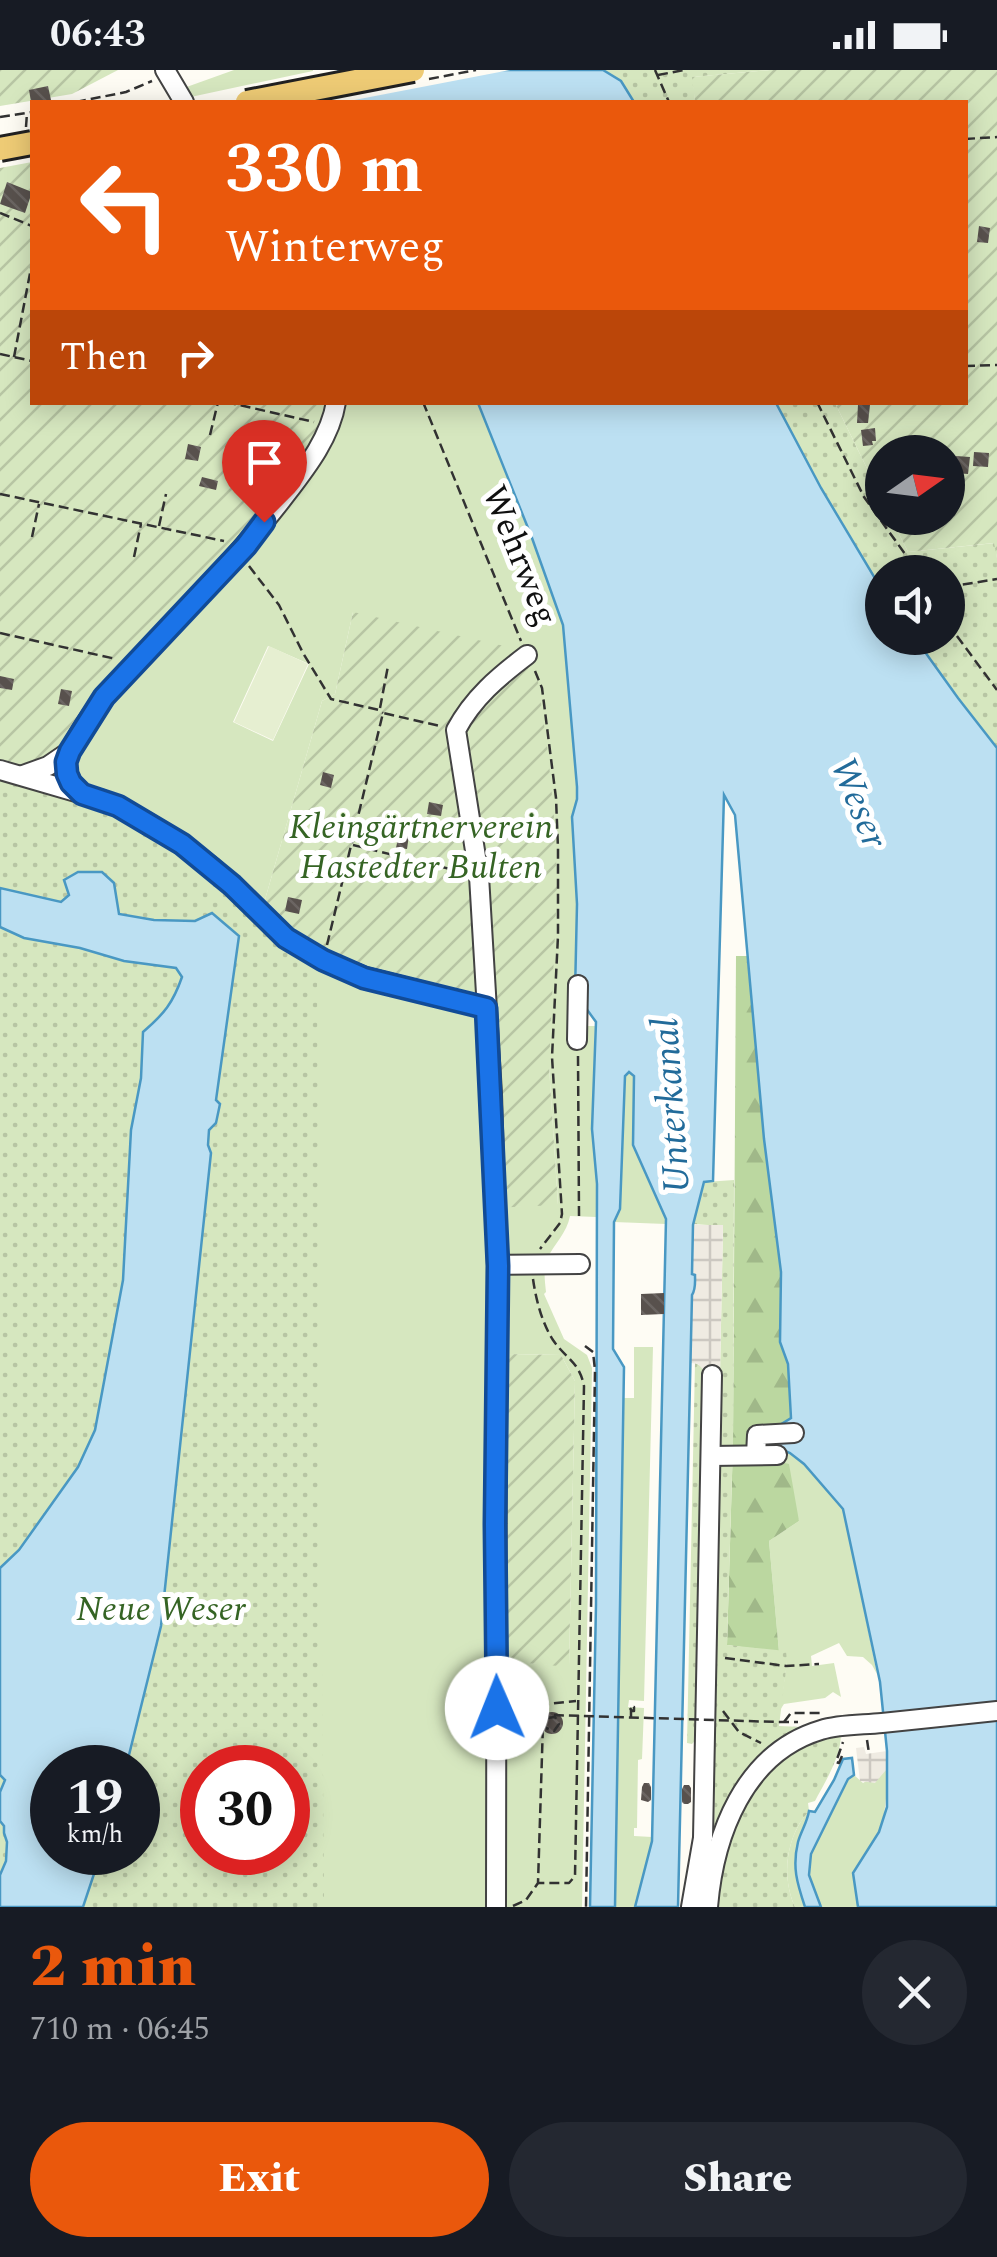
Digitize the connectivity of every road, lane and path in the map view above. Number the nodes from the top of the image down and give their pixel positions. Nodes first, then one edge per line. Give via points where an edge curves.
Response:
1 (413, 70) edge
2 (684, 70) edge
3 (165, 72) edge
4 (656, 72) edge
5 (86, 100) edge
6 (183, 100) edge
7 (257, 100) edge
8 (668, 100) edge
9 (30, 112) edge
10 (0, 117) edge
11 (997, 137) edge
12 (968, 139) edge
13 (30, 143) edge
14 (0, 149) edge
15 (0, 213) edge
16 (30, 225) edge
17 (30, 290) edge
18 (0, 354) edge
19 (14, 356) junction
20 (30, 360) edge
21 (997, 365) edge
22 (968, 366) edge
23 (217, 405) edge
24 (240, 405) edge
25 (335, 405) edge
26 (423, 405) edge
27 (818, 405) edge
28 (330, 425) junction
29 (210, 435) dead end
30 (0, 494) edge
31 (166, 494) dead end
32 (39, 502) junction
33 (142, 524) junction
34 (158, 527) junction
35 (32, 537) dead end
36 (242, 549) junction
37 (906, 555) edge
38 (134, 557) dead end
39 (997, 580) edge
40 (965, 585) edge
41 (0, 633) edge
42 (965, 647) edge
43 (527, 654) junction
44 (135, 664) junction
45 (388, 666) dead end
46 (997, 690) edge
47 (381, 712) junction
48 (456, 730) junction
49 (70, 751) junction
50 (0, 770) edge
51 (23, 775) junction
52 (82, 794) junction
53 (352, 845) junction
54 (479, 876) junction
55 (323, 960) junction
56 (578, 985) dead end
57 (486, 1008) junction
58 (578, 1040) joint
59 (579, 1216) dead end
60 (580, 1264) dead end
61 (531, 1265) junction
62 (498, 1266) junction
63 (586, 1346) dead end
64 (712, 1375) dead end
65 (794, 1433) dead end
66 (777, 1455) dead end
67 (712, 1456) junction
68 (756, 1456) junction
69 (708, 1656) junction
70 (819, 1664) dead end
71 (707, 1695) junction
72 (577, 1701) junction
73 (497, 1708) junction
74 (537, 1708) junction
75 (997, 1711) edge
76 (555, 1715) junction
77 (797, 1722) dead end
78 (543, 1724) junction
79 (557, 1730) junction
80 (841, 1731) junction
81 (868, 1746) dead end
82 (782, 1749) junction
83 (869, 1753) dead end
84 (842, 1756) dead end
85 (538, 1882) junction
86 (496, 1907) edge
87 (512, 1907) edge
88 (586, 1907) edge
89 (691, 1907) edge
90 (708, 1907) edge

1 - 7 main road, bridge
2 - 4 path
3 - 5 path via 126,92
3 - 6 street
4 - 8 path
9 - 10 path
11 - 12 path
13 - 14 main road, bridge
15 - 16 path
17 - 19 path
18 - 19 path
19 - 20 path
21 - 22 path
23 - 29 path
24 - 28 path
25 - 28 street
26 - 43 path, Wehrweg
27 - 37 path via 864,498
28 - 36 street via 300,476
30 - 32 path
31 - 34 path
32 - 33 path
32 - 35 path
33 - 34 path
33 - 38 path
34 - 36 path
36 - 44 street
36 - 47 path via 330,699
39 - 40 path
41 - 44 path
42 - 46 path
43 - 48 street, Wehrweg via 492,682
43 - 61 path via 542,688 556,798 552,1057 562,1214
44 - 49 street via 104,697
45 - 47 path
47 - 48 path
47 - 53 path
48 - 54 street
49 - 51 street
49 - 52 street via 67,774
50 - 51 street
51 - 52 street
52 - 55 street via 118,806 182,844 286,938
53 - 54 path
53 - 55 path
54 - 57 street
55 - 57 street via 364,978
56 - 58 street
57 - 62 street
58 - 59 path
60 - 61 street
61 - 62 street
61 - 72 path via 545,1324 584,1386
62 - 73 street
63 - 88 path via 595,1370
64 - 67 street
65 - 68 street via 756,1435
66 - 68 street
67 - 68 street
67 - 69 street
69 - 70 path
69 - 71 street
71 - 82 path via 739,1732
71 - 89 street via 703,1838
72 - 74 path
72 - 85 path via 574,1876 568,1883
73 - 74 path
73 - 86 street
74 - 79 path via 546,1728 550,1730 554,1731 558,1728 558,1720 550,1716 545,1723 550,1730 554,1730
75 - 80 street
76 - 77 path, bridge via 631,1712
76 - 78 path, bridge
76 - 79 path, bridge
78 - 79 path
78 - 85 path
80 - 82 street via 821,1730
80 - 84 path via 836,1762
81 - 83 path
82 - 90 street via 758,1769 734,1806
85 - 87 path

